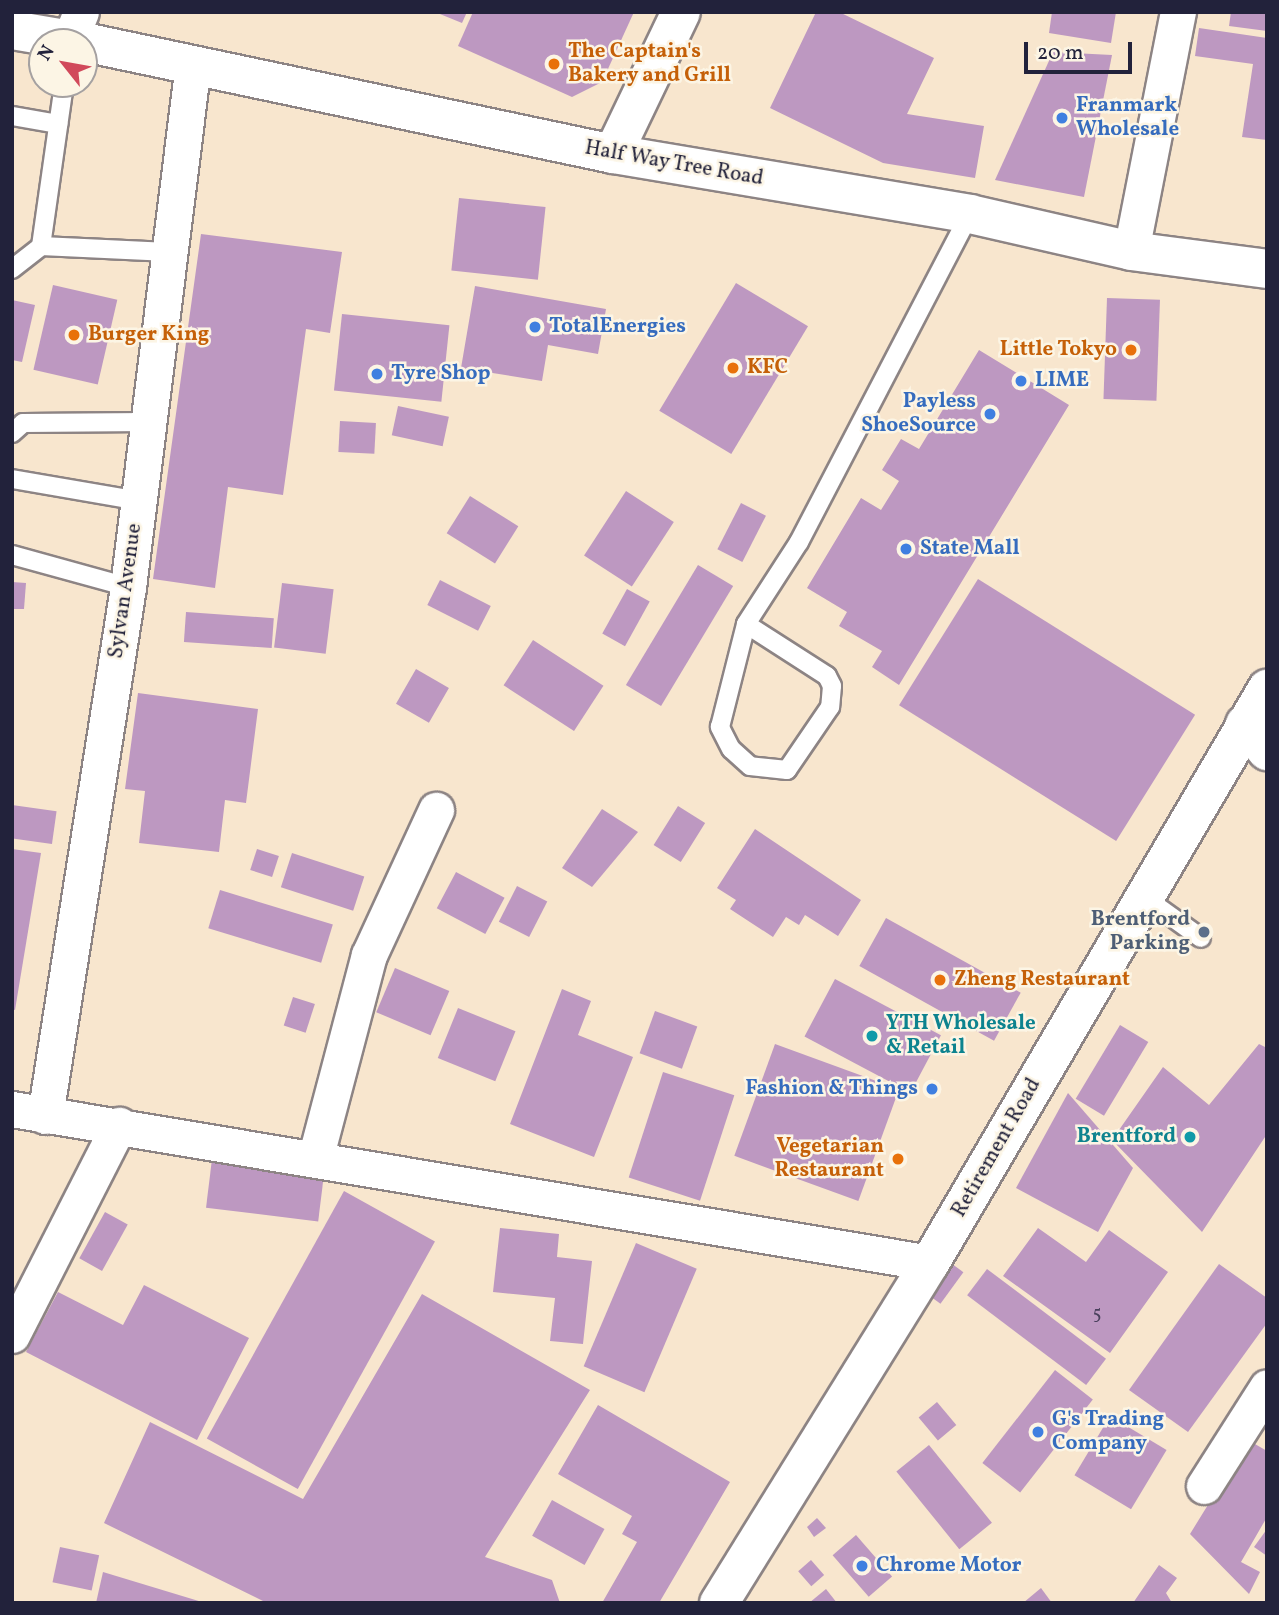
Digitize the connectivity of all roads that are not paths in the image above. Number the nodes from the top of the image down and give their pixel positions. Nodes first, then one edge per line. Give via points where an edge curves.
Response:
1 (681, 12) edge
2 (1178, 12) edge
3 (98, 41) edge
4 (193, 64) junction
5 (62, 98) edge
6 (12, 116) edge
7 (58, 124) junction
8 (613, 154) junction
9 (970, 214) junction
10 (41, 246) junction
11 (1131, 251) junction
12 (169, 252) junction
13 (12, 269) edge
14 (1267, 269) edge
15 (148, 422) junction
16 (12, 433) edge
17 (12, 479) edge
18 (139, 501) junction
19 (12, 555) edge
20 (128, 587) junction
21 (747, 624) junction
22 (1267, 689) edge
23 (1256, 738) edge
24 (436, 810) dead end
25 (1144, 897) junction
26 (1201, 938) dead end
27 (29, 1112) edge
28 (119, 1125) junction
29 (315, 1159) junction
30 (930, 1263) junction
31 (12, 1335) edge
32 (1267, 1387) edge
33 (1204, 1486) dead end
34 (719, 1603) edge

1 - 8 main road
2 - 11 street
3 - 4 main road, Half Way Tree Road
4 - 8 main road, Half Way Tree Road
4 - 12 street, Sylvan Avenue
5 - 7 lane
6 - 7 lane
7 - 10 lane
8 - 9 main road, Half Way Tree Road
9 - 11 main road, Half Way Tree Road
9 - 21 lane via 799,542
10 - 12 lane
10 - 13 lane
11 - 14 main road, Half Way Tree Road
12 - 15 street, Sylvan Avenue
15 - 16 lane via 23,423
15 - 18 street, Sylvan Avenue
17 - 18 lane
18 - 20 street, Sylvan Avenue
19 - 20 lane
20 - 27 street, Sylvan Avenue
21 - 21 lane via 720,727 731,749 750,765 787,770 830,707 832,686
22 - 23 main road, Retirement Road
23 - 25 main road, Retirement Road
24 - 29 street via 369,955
25 - 26 lane
25 - 30 main road, Retirement Road
27 - 28 street
28 - 29 street
28 - 31 street
29 - 30 street
30 - 34 main road, Retirement Road
32 - 33 street

